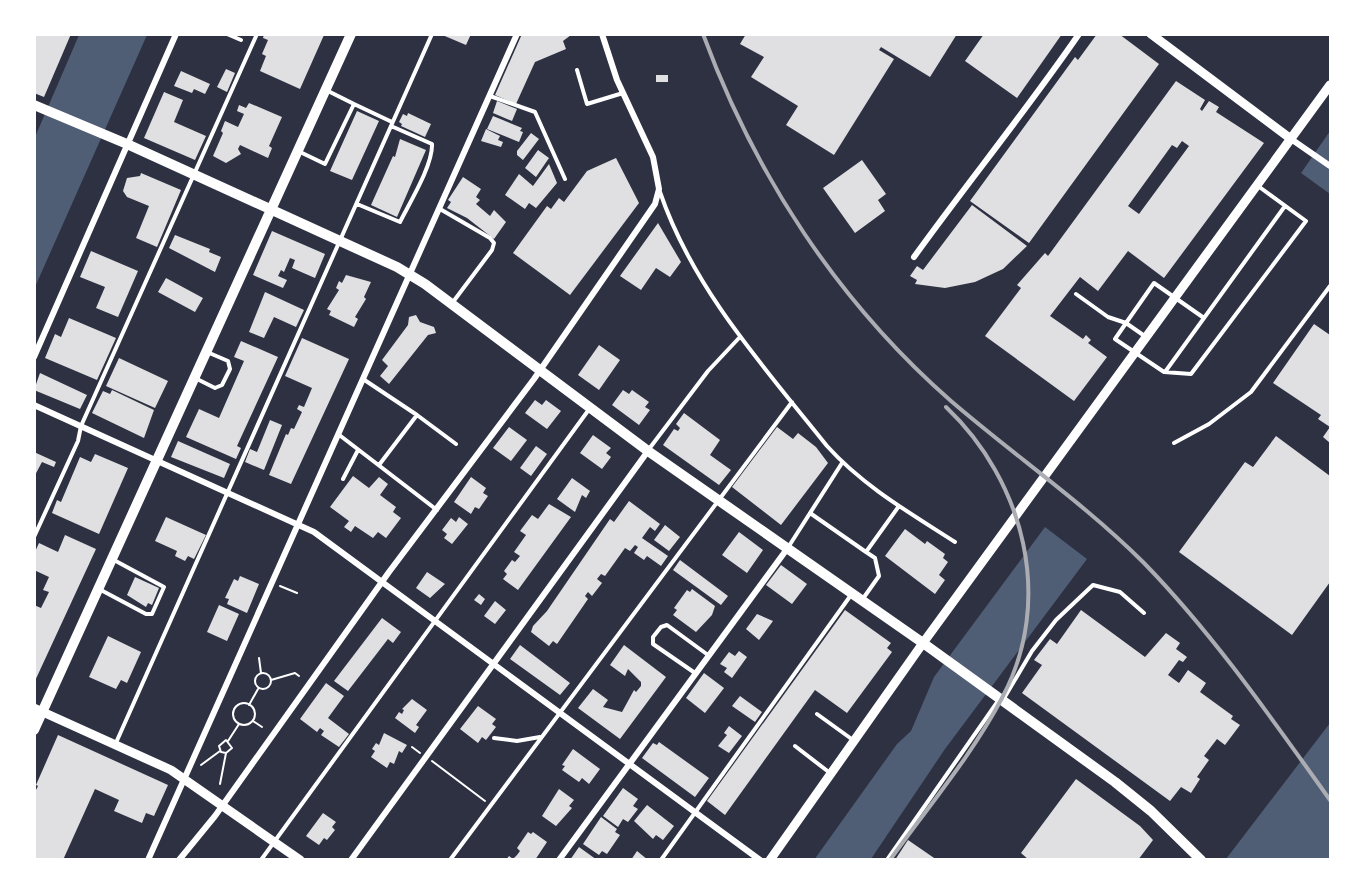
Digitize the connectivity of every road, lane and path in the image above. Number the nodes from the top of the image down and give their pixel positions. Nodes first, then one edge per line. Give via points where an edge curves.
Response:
1 (176, 34) edge
2 (227, 34) edge
3 (257, 34) edge
4 (351, 34) edge
5 (432, 34) edge
6 (517, 34) edge
7 (602, 34) edge
8 (1078, 34) edge
9 (1151, 34) edge
10 (241, 40) dead end
11 (577, 70) dead end
12 (1330, 85) edge
13 (326, 89) junction
14 (623, 93) junction
15 (490, 96) junction
16 (354, 104) junction
17 (37, 107) edge
18 (391, 124) junction
19 (1291, 139) junction
20 (123, 142) junction
21 (297, 151) junction
22 (1330, 166) edge
23 (194, 175) junction
24 (565, 179) dead end
25 (1257, 185) junction
26 (658, 189) junction
27 (357, 204) junction
28 (1285, 206) junction
29 (270, 209) junction
30 (440, 209) junction
31 (341, 241) junction
32 (914, 257) dead end
33 (411, 275) junction
34 (1330, 286) edge
35 (1076, 294) dead end
36 (1175, 298) junction
37 (452, 303) junction
38 (1204, 318) junction
39 (1126, 323) junction
40 (1146, 337) junction
41 (739, 338) junction
42 (205, 352) junction
43 (1136, 352) junction
44 (34, 357) edge
45 (540, 369) junction
46 (1164, 372) junction
47 (194, 377) junction
48 (363, 379) junction
49 (792, 402) junction
50 (34, 405) edge
51 (591, 408) junction
52 (417, 415) junction
53 (81, 426) junction
54 (338, 434) junction
55 (1174, 442) dead end
56 (456, 444) dead end
57 (358, 450) junction
58 (648, 451) junction
59 (157, 459) junction
60 (842, 463) junction
61 (379, 465) junction
62 (343, 479) dead end
63 (229, 491) junction
64 (719, 501) junction
65 (899, 506) junction
66 (437, 510) junction
67 (810, 513) junction
68 (297, 524) junction
69 (34, 537) edge
70 (955, 542) dead end
71 (786, 549) junction
72 (866, 552) junction
73 (112, 559) junction
74 (382, 583) junction
75 (280, 585) dead end
76 (98, 589) junction
77 (297, 594) dead end
78 (857, 597) junction
79 (1144, 613) dead end
80 (434, 622) junction
81 (923, 643) junction
82 (708, 655) junction
83 (260, 658) dead end
84 (491, 664) junction
85 (261, 673) junction
86 (695, 674) junction
87 (299, 676) dead end
88 (271, 680) junction
89 (259, 688) junction
90 (999, 698) junction
91 (249, 705) junction
92 (226, 706) dead end
93 (234, 709) junction
94 (39, 710) edge
95 (558, 713) junction
96 (817, 714) dead end
97 (253, 721) junction
98 (238, 724) junction
99 (262, 727) dead end
100 (34, 730) edge
101 (541, 737) junction
102 (494, 738) dead end
103 (228, 741) junction
104 (854, 741) junction
105 (115, 745) junction
106 (795, 746) dead end
107 (412, 747) dead end
108 (220, 751) junction
109 (226, 753) junction
110 (425, 756) junction
111 (628, 764) junction
112 (200, 766) dead end
113 (831, 773) junction
114 (183, 778) junction
115 (220, 784) dead end
116 (222, 804) junction
117 (491, 805) junction
118 (696, 813) junction
119 (274, 841) junction
120 (148, 860) edge
121 (179, 860) edge
122 (261, 860) edge
123 (300, 860) edge
124 (351, 860) edge
125 (450, 860) edge
126 (559, 860) edge
127 (661, 860) edge
128 (760, 860) edge
129 (770, 860) edge
130 (887, 860) edge
131 (1201, 860) edge

1 - 20 street
2 - 10 lane
3 - 23 lane
4 - 13 main road
5 - 18 lane
6 - 15 street
7 - 14 street
8 - 32 street via 1035,98
9 - 19 street
11 - 14 lane via 587,104
12 - 19 street
13 - 16 lane
13 - 21 main road
14 - 26 street via 653,157
15 - 24 lane via 535,112
15 - 30 street
16 - 18 lane
16 - 21 lane via 325,164
17 - 20 main road
18 - 27 lane
18 - 27 lane via 432,144 425,170 400,222
19 - 22 street
19 - 25 street
20 - 23 main road
20 - 44 street
21 - 29 main road
23 - 29 main road
23 - 53 lane
25 - 28 lane
25 - 36 street
26 - 41 lane via 687,254
26 - 45 street via 649,215
27 - 31 lane
28 - 38 lane
28 - 46 lane via 1306,221 1191,374
29 - 31 main road
29 - 42 main road
30 - 33 street
30 - 37 lane via 494,243
31 - 33 main road
31 - 63 lane
33 - 37 main road
33 - 48 street
34 - 55 lane via 1251,392 1209,424
35 - 39 lane
36 - 38 lane
36 - 39 lane via 1154,283
36 - 40 street
37 - 45 main road
38 - 46 lane
39 - 40 lane
39 - 43 lane via 1115,339
40 - 43 street
41 - 49 lane
41 - 58 lane via 693,390
42 - 47 main road
42 - 47 lane via 228,361 230,369 222,385 215,388
43 - 46 lane
43 - 81 street
45 - 51 main road
45 - 66 street
47 - 59 main road
48 - 52 lane
48 - 54 street
49 - 60 lane
49 - 64 lane
50 - 53 street
51 - 58 main road
51 - 80 lane
52 - 56 lane
52 - 61 lane
53 - 59 street
53 - 69 lane via 78,441
54 - 57 lane
54 - 68 street
57 - 61 lane
57 - 62 lane
58 - 64 main road
58 - 84 street
59 - 63 street
59 - 73 main road
60 - 65 lane
60 - 67 lane
61 - 66 lane
63 - 68 street
63 - 105 lane
64 - 71 main road
64 - 95 lane
65 - 70 lane
65 - 72 lane
66 - 74 street
67 - 71 lane
67 - 72 lane
68 - 74 street via 314,532
68 - 114 street
71 - 78 main road
71 - 82 street
72 - 78 lane via 874,558 879,576
73 - 76 main road
73 - 76 lane via 164,586 152,614
74 - 80 street
74 - 116 street
75 - 77 path
76 - 94 main road
78 - 81 main road
78 - 118 lane
79 - 90 lane via 1120,592 1093,585 1056,620
80 - 84 street
80 - 119 lane
81 - 90 main road
81 - 104 street
82 - 86 street
82 - 86 lane via 667,625 653,637 653,644
83 - 85 path
84 - 95 street
84 - 110 street
85 - 88 path
85 - 89 path via 255,681
86 - 111 street
87 - 88 path via 295,673
88 - 89 path via 267,688
89 - 91 path
90 - 130 lane
90 - 131 main road via 1151,811
91 - 93 path
91 - 97 path via 255,713
92 - 93 path
93 - 98 path
94 - 100 main road
94 - 105 street
95 - 101 lane
95 - 111 street
96 - 104 lane
97 - 98 path
97 - 99 path
98 - 103 path
101 - 102 lane via 517,741
101 - 117 lane
103 - 108 path via 220,743
103 - 109 path via 232,748
104 - 113 street
105 - 114 street
106 - 113 lane
107 - 110 path
108 - 109 path
108 - 112 path
109 - 115 path
110 - 117 path
110 - 124 street
111 - 118 street
111 - 126 street
113 - 129 street
114 - 116 street
114 - 120 street
116 - 119 street
116 - 121 street
117 - 125 lane
118 - 127 lane
118 - 128 street
119 - 122 lane
119 - 123 street

